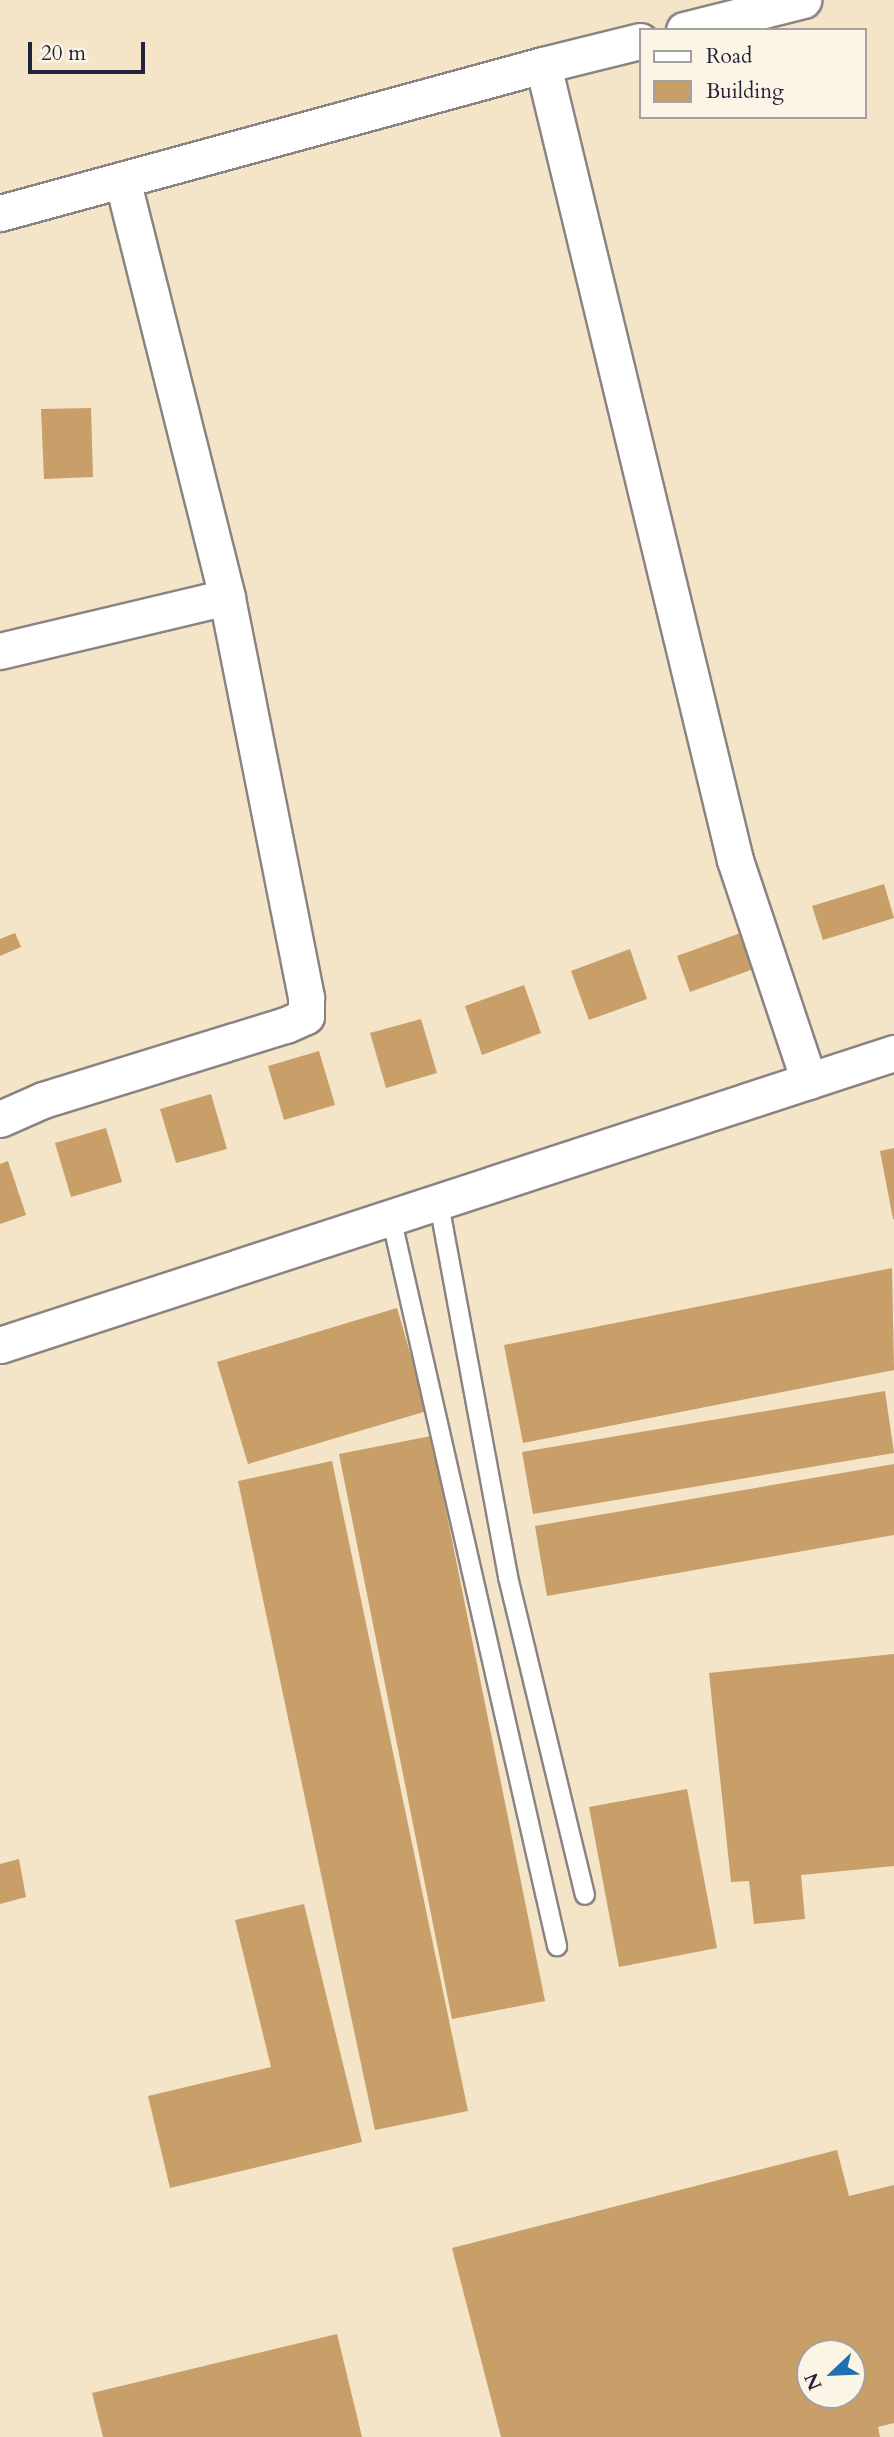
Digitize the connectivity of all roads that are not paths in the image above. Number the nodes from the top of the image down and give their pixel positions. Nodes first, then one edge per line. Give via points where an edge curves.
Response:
1 (803, 0) edge
2 (692, 28) edge
3 (638, 41) edge
4 (543, 65) junction
5 (122, 180) junction
6 (0, 213) edge
7 (227, 597) junction
8 (0, 651) edge
9 (894, 1053) edge
10 (808, 1081) junction
11 (0, 1118) edge
12 (439, 1204) junction
13 (391, 1217) junction
14 (0, 1345) edge
15 (585, 1895) dead end
16 (557, 1946) dead end

1 - 2 street
3 - 4 street
4 - 5 street
4 - 10 street via 735,860
5 - 6 street
5 - 7 street
7 - 8 street
7 - 11 street via 306,997 306,1016
9 - 10 street
10 - 12 street
12 - 13 street
12 - 15 lane via 508,1577
13 - 14 street
13 - 16 lane

